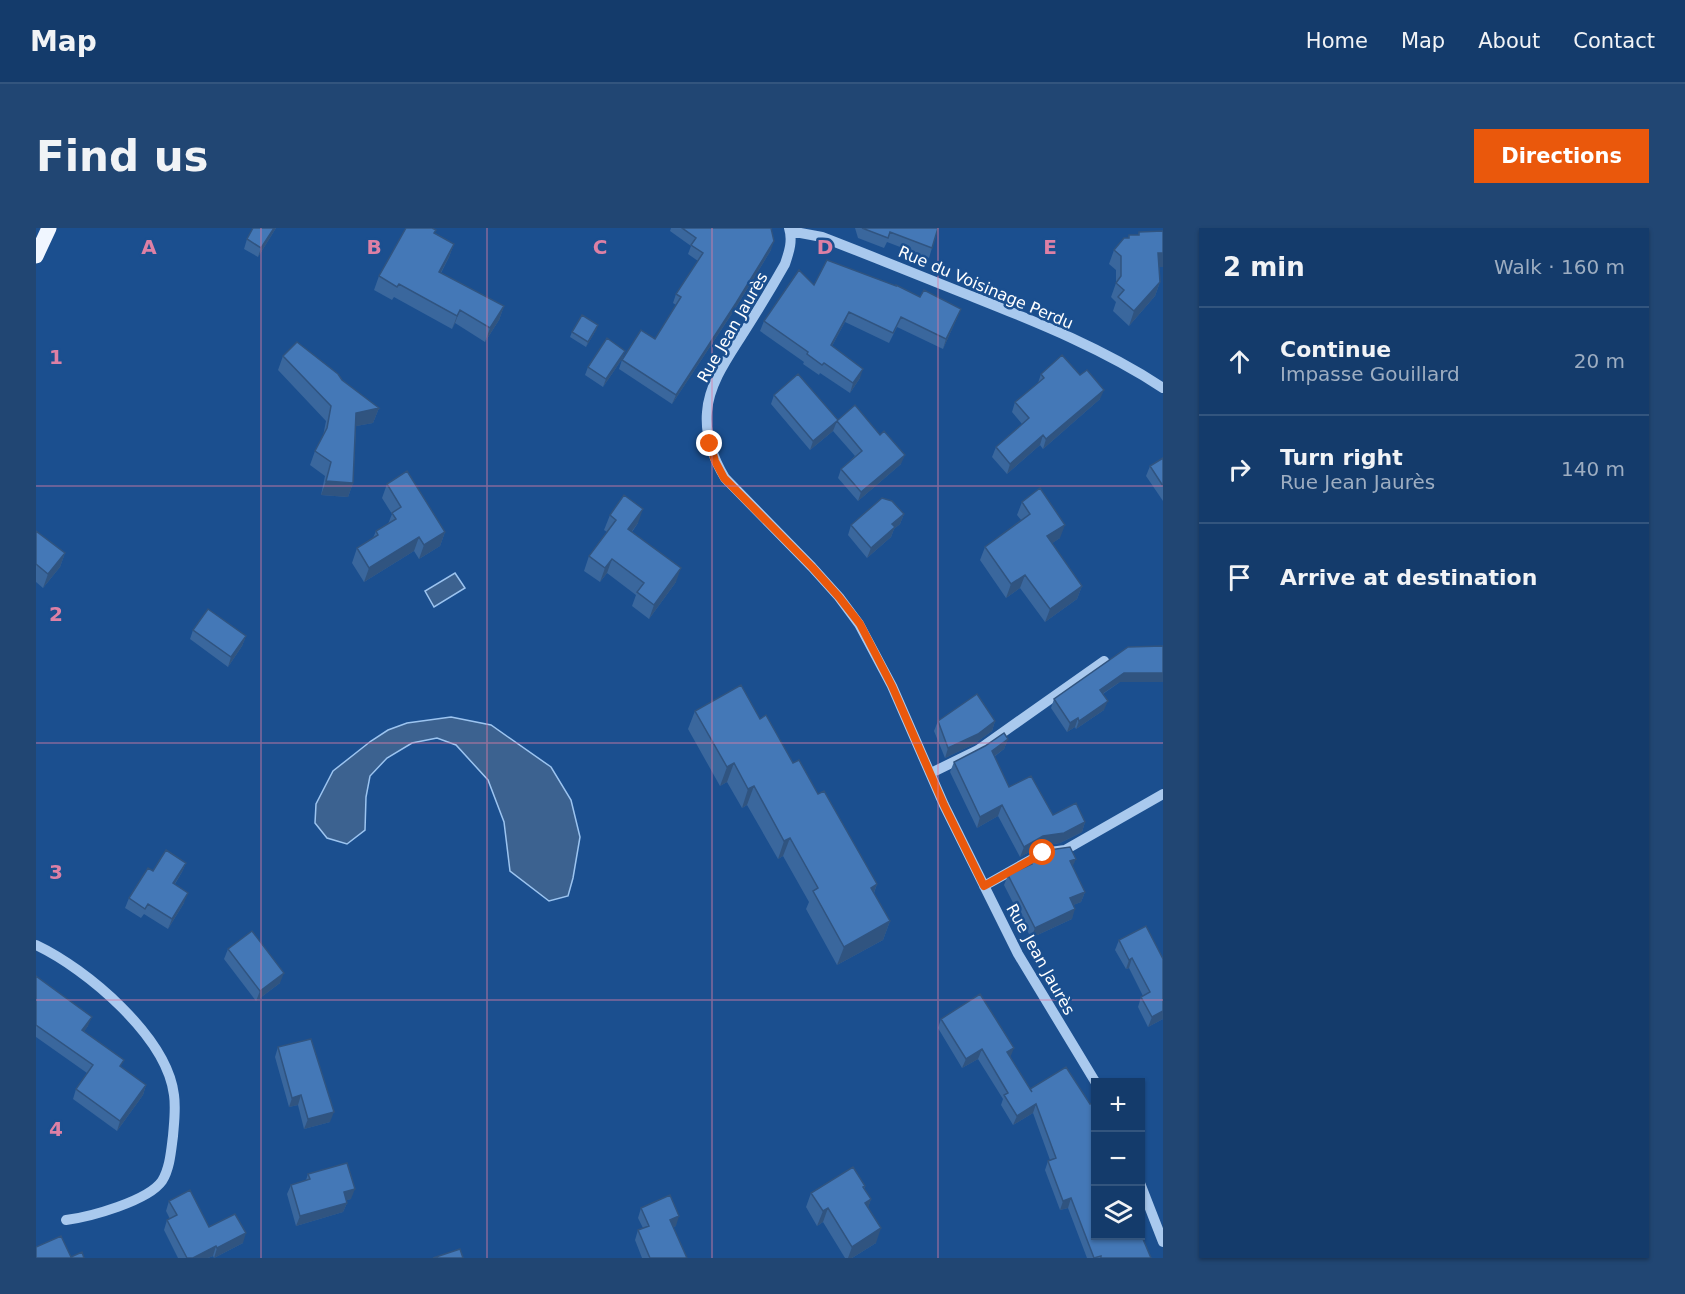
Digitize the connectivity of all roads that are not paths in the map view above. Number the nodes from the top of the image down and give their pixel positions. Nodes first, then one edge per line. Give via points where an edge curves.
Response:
1 (50, 228) edge
2 (789, 229) edge
3 (36, 256) edge
4 (1163, 388) edge
5 (1104, 661) edge
6 (931, 772) junction
7 (1163, 794) edge
8 (984, 886) junction
9 (36, 945) edge
10 (1092, 1078) edge
11 (1141, 1186) edge
12 (66, 1220) dead end
13 (1163, 1242) edge

1 - 3 main road
2 - 4 street, Rue du Voisinage Perdu via 822,237 1020,316 1131,368
2 - 6 street, Rue Jean Jaurès via 791,247 785,264 711,392 706,423 710,444 724,478 819,575 860,624
5 - 6 street via 978,750
6 - 8 street, Rue Jean Jaurès
7 - 8 street via 1065,850 1043,853
8 - 10 street, Rue Jean Jaurès via 1018,954
9 - 12 street via 65,960 136,1022 160,1057 174,1095 170,1160 162,1181 131,1201
11 - 13 street

